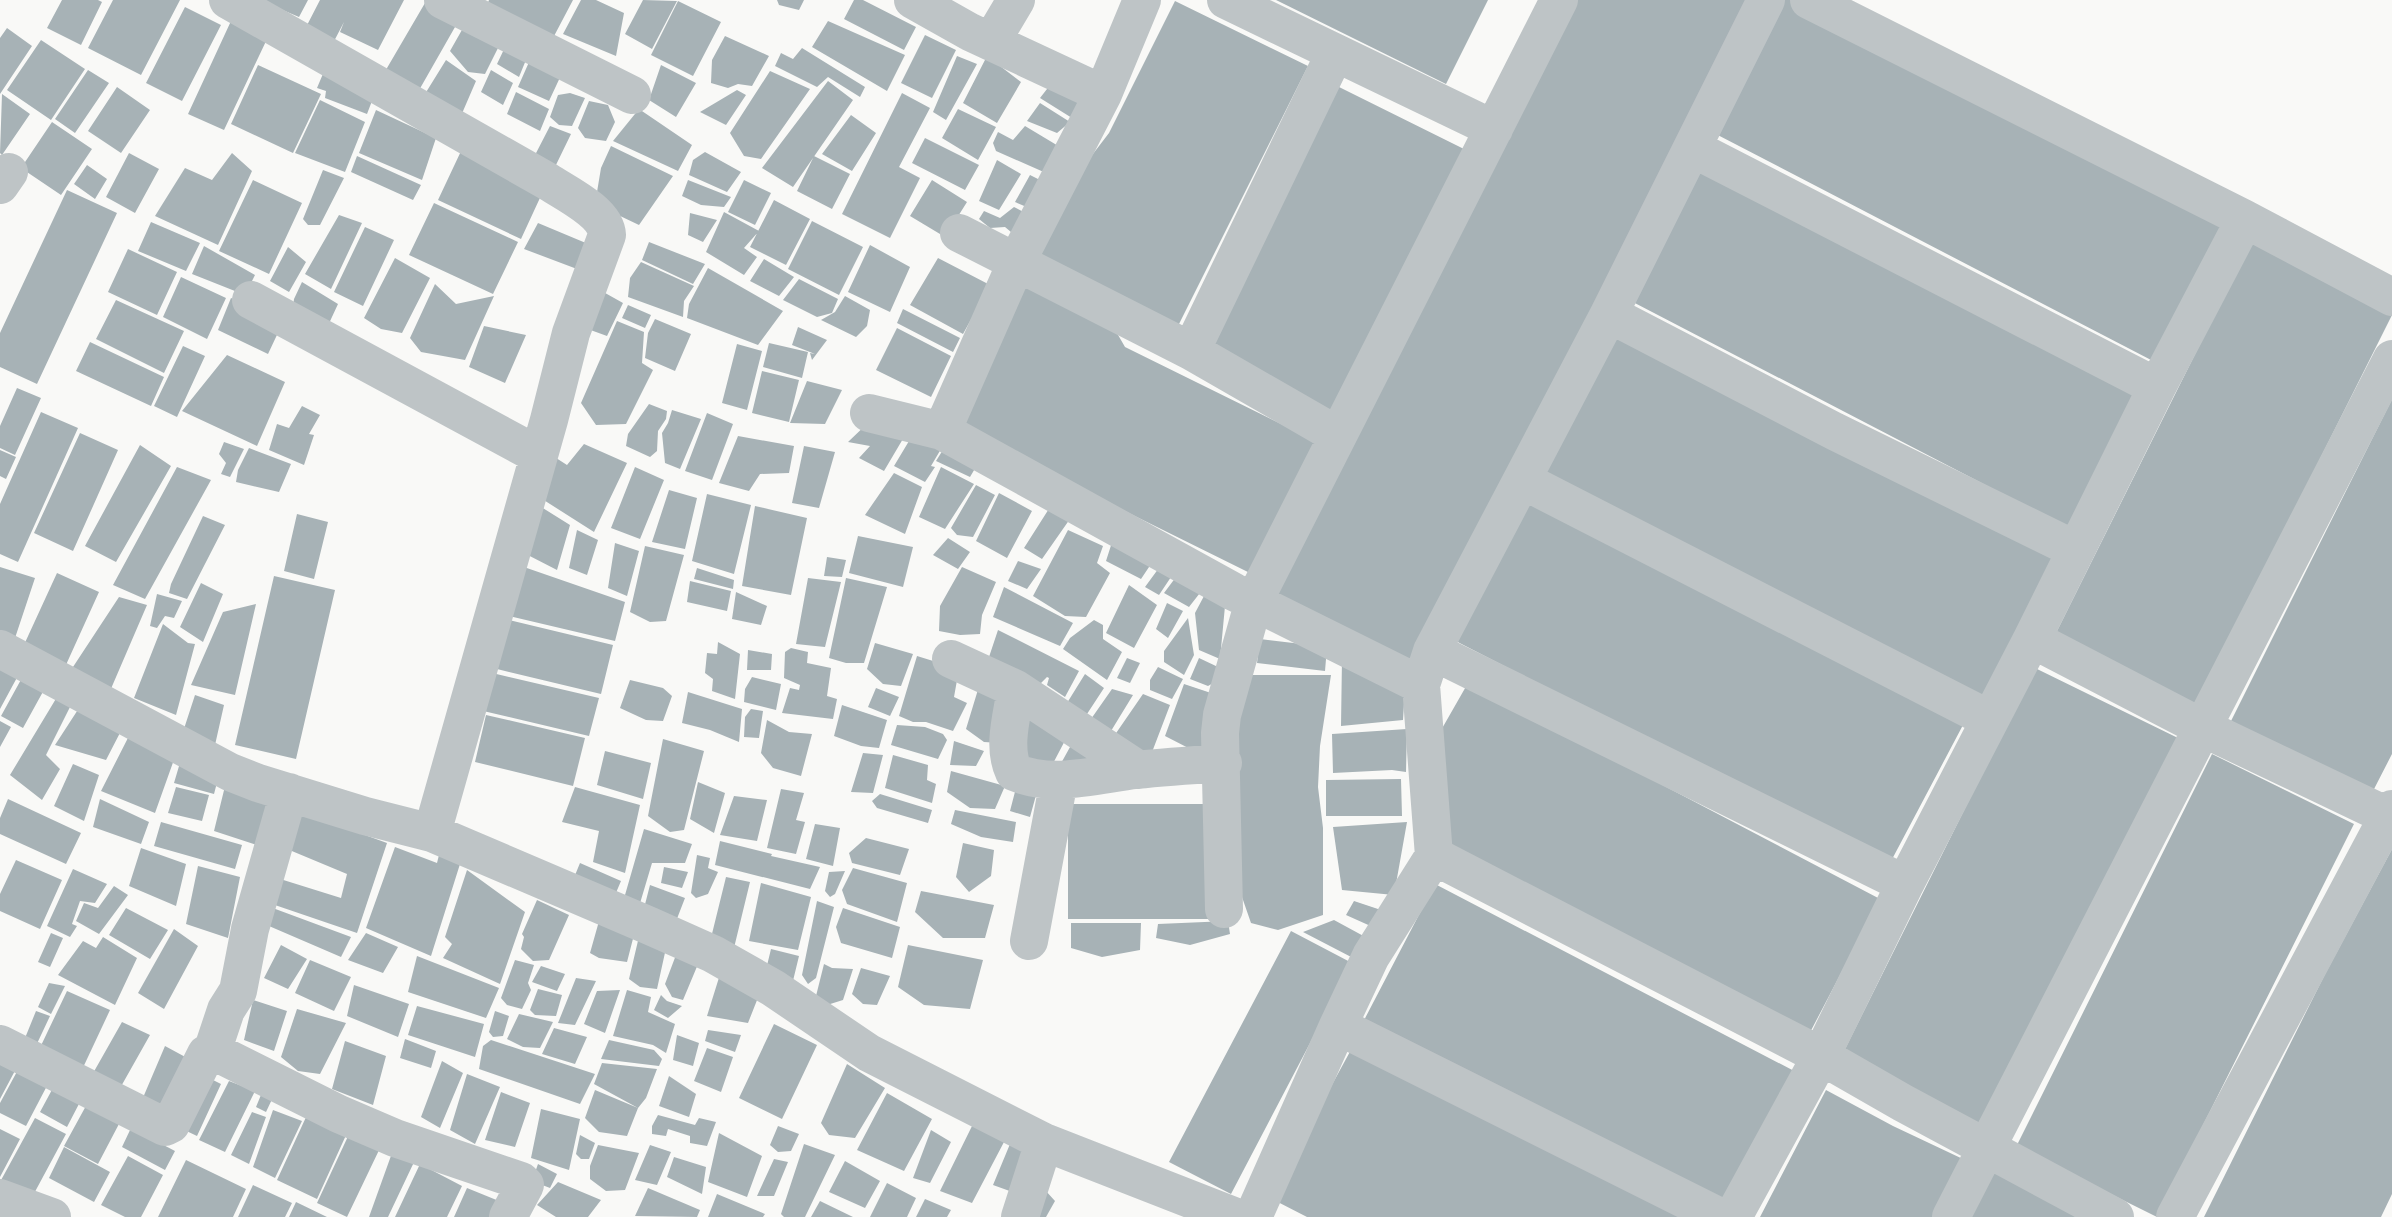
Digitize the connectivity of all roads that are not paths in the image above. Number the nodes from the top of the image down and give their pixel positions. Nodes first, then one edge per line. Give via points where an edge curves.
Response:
1 (228, 0) edge
2 (443, 0) edge
3 (913, 0) edge
4 (1016, 0) edge
5 (1142, 0) edge
6 (1226, 0) edge
7 (1559, 0) edge
8 (1766, 0) edge
9 (1809, 0) edge
10 (991, 42) junction
11 (1335, 53) junction
12 (1103, 94) junction
13 (632, 95) dead end
14 (1494, 129) junction
15 (1692, 149) junction
16 (2245, 219) junction
17 (959, 233) dead end
18 (1017, 261) junction
19 (2392, 296) edge
20 (251, 300) dead end
21 (1609, 314) junction
22 (1191, 351) junction
23 (2392, 359) edge
24 (2157, 387) junction
25 (869, 413) dead end
26 (942, 431) junction
27 (1337, 435) junction
28 (538, 455) junction
29 (1522, 480) junction
30 (2076, 550) junction
31 (1254, 601) junction
32 (2032, 639) junction
33 (0, 649) edge
34 (951, 659) dead end
35 (1427, 668) junction
36 (1016, 690) junction
37 (1989, 719) junction
38 (2203, 728) junction
39 (1223, 763) junction
40 (1139, 770) junction
41 (1059, 780) junction
42 (289, 792) junction
43 (2391, 814) edge
44 (432, 833) junction
45 (1434, 856) junction
46 (1905, 884) junction
47 (1224, 909) dead end
48 (1029, 941) dead end
49 (1338, 1026) junction
50 (0, 1044) edge
51 (212, 1052) junction
52 (1821, 1056) junction
53 (1044, 1142) junction
54 (1986, 1149) junction
55 (0, 1198) edge
56 (52, 1217) edge
57 (508, 1217) edge
58 (1020, 1217) edge
59 (1236, 1217) edge
60 (1253, 1217) edge
61 (1720, 1217) edge
62 (1733, 1217) edge
63 (1951, 1217) edge
64 (2115, 1217) edge
65 (2175, 1217) edge

1 - 28 street via 547,181 597,214 606,226 607,235 574,322
2 - 13 street
3 - 10 street
4 - 10 street
5 - 12 street
6 - 11 street
7 - 14 street
8 - 15 street
9 - 16 street
10 - 12 street
11 - 14 street
11 - 22 street
12 - 18 street
14 - 27 street
15 - 21 street
15 - 24 street
16 - 19 street
16 - 24 street
17 - 18 street
18 - 22 street
18 - 26 street
20 - 28 street
21 - 29 street
21 - 30 street
22 - 27 street
23 - 38 street
24 - 30 street
25 - 26 street
26 - 31 street
27 - 31 street
28 - 44 street
29 - 35 street
29 - 37 street
30 - 32 street
31 - 35 street
31 - 39 street via 1222,715 1219,745
32 - 37 street
32 - 38 street
33 - 42 street via 194,754
34 - 36 street
35 - 45 street
35 - 46 street
36 - 40 street
36 - 41 street via 1009,737 1014,772
37 - 46 street
38 - 43 street
38 - 54 street
39 - 40 street
39 - 47 street
40 - 41 street
41 - 48 street
42 - 44 street
42 - 51 street via 250,929 238,991 226,1010
43 - 65 street
44 - 53 street via 713,954 869,1053
45 - 49 street via 1371,956
45 - 52 street
46 - 52 street
49 - 60 street
49 - 61 street
50 - 51 street via 165,1127 171,1124 206,1054
51 - 57 street via 395,1138 521,1181 524,1185
52 - 54 street
52 - 62 street
53 - 58 street
53 - 59 street
54 - 63 street
54 - 64 street
55 - 56 street

